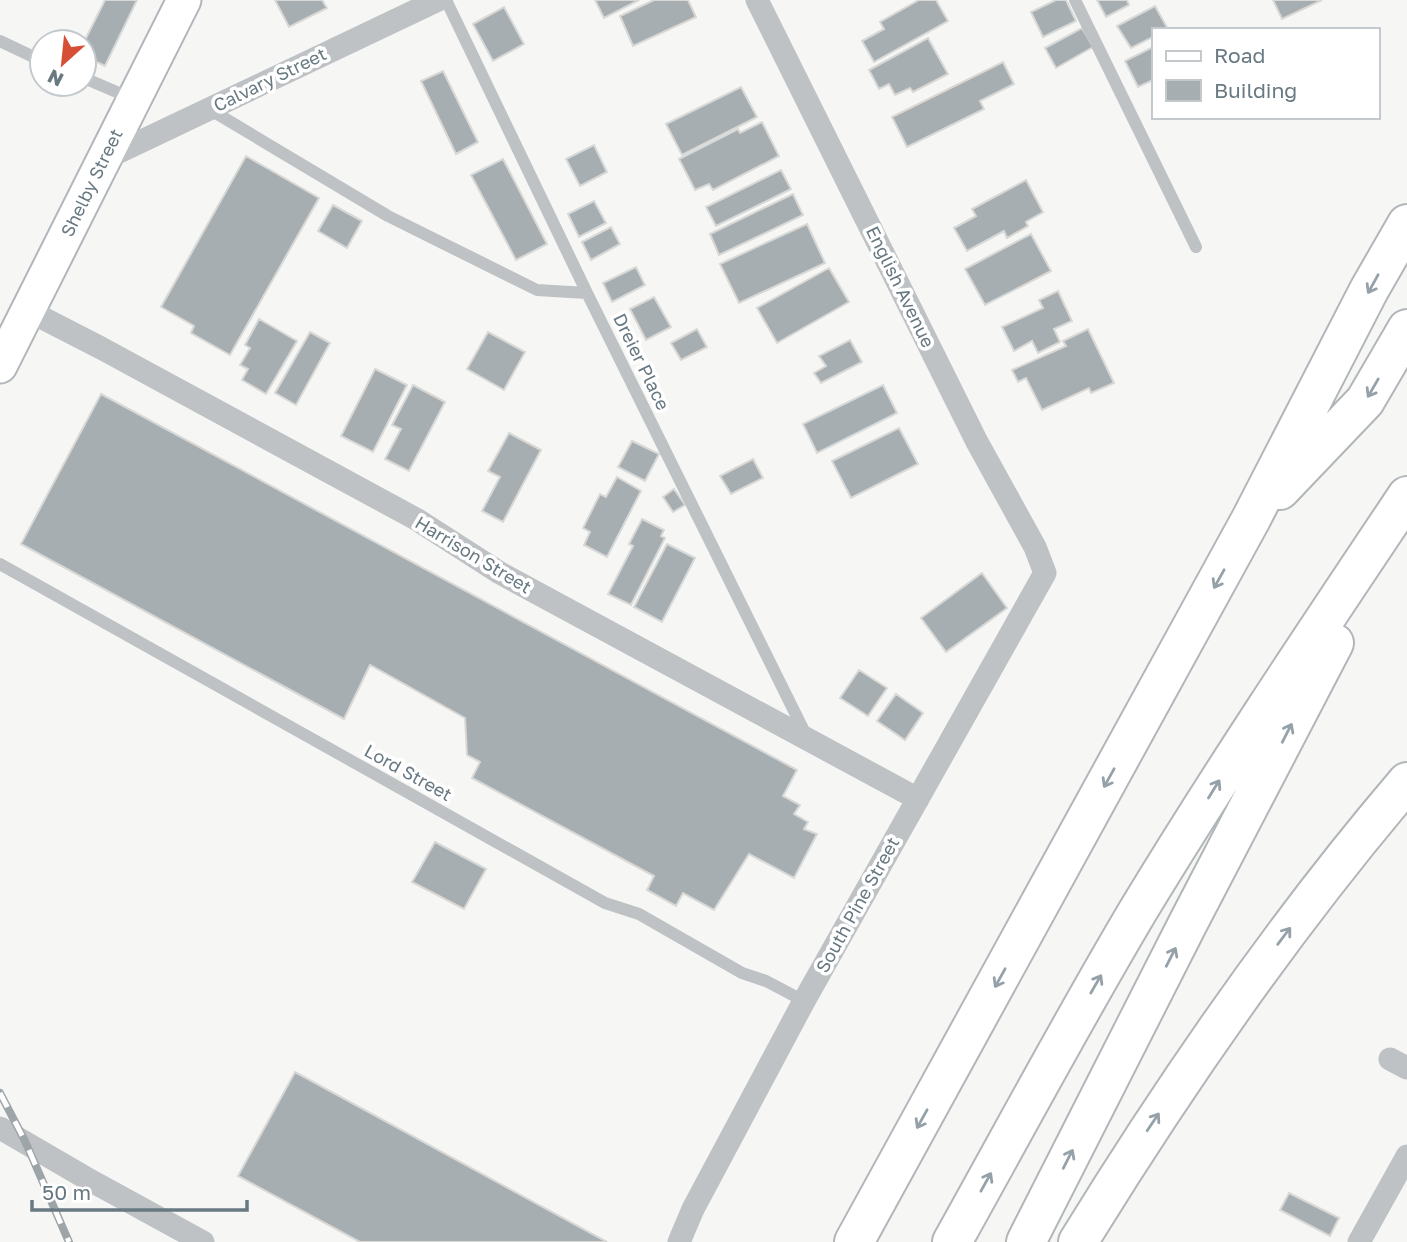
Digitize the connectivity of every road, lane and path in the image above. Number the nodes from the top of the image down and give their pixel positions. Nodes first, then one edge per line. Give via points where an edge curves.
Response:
1 (184, 0) edge
2 (438, 0) edge
3 (446, 0) edge
4 (757, 0) edge
5 (1075, 0) edge
6 (0, 41) edge
7 (28, 54) edge
8 (98, 84) edge
9 (134, 99) junction
10 (209, 109) junction
11 (102, 160) junction
12 (1407, 225) edge
13 (1196, 247) dead end
14 (587, 293) junction
15 (29, 311) junction
16 (1407, 329) edge
17 (0, 366) edge
18 (1407, 496) edge
19 (1407, 502) edge
20 (1251, 519) junction
21 (0, 564) edge
22 (1045, 573) joint
23 (807, 739) junction
24 (1407, 782) edge
25 (918, 799) junction
26 (804, 1001) junction
27 (0, 1128) edge
28 (1407, 1156) edge
29 (203, 1242) edge
30 (679, 1242) edge
31 (855, 1242) edge
32 (953, 1242) edge
33 (1026, 1242) edge
34 (1077, 1242) edge
35 (1359, 1242) edge

1 - 9 main road, Shelby Street
2 - 10 street, Calvary Street
3 - 14 lane, Dreier Place
4 - 22 street, English Avenue
5 - 13 lane
6 - 7 lane
8 - 9 lane
9 - 11 main road, Shelby Street
10 - 11 street, Calvary Street
10 - 14 lane via 388,216 537,290
11 - 15 main road, Shelby Street
12 -> 20 highway
14 - 23 lane, Dreier Place
15 - 17 main road, Shelby Street
15 - 23 street, Harrison Street via 404,512 500,573
16 -> 20 highway via 1365,401
32 -> 18 highway via 1158,878
33 -> 19 highway
20 -> 31 highway
21 - 26 lane, Lord Street via 605,902 639,914
22 - 25 street, South Pine Street
23 - 25 street, Harrison Street
34 -> 24 highway via 1223,1019 1317,892
25 - 26 street, South Pine Street
26 - 30 street, South Pine Street
27 - 29 street
28 - 35 street

